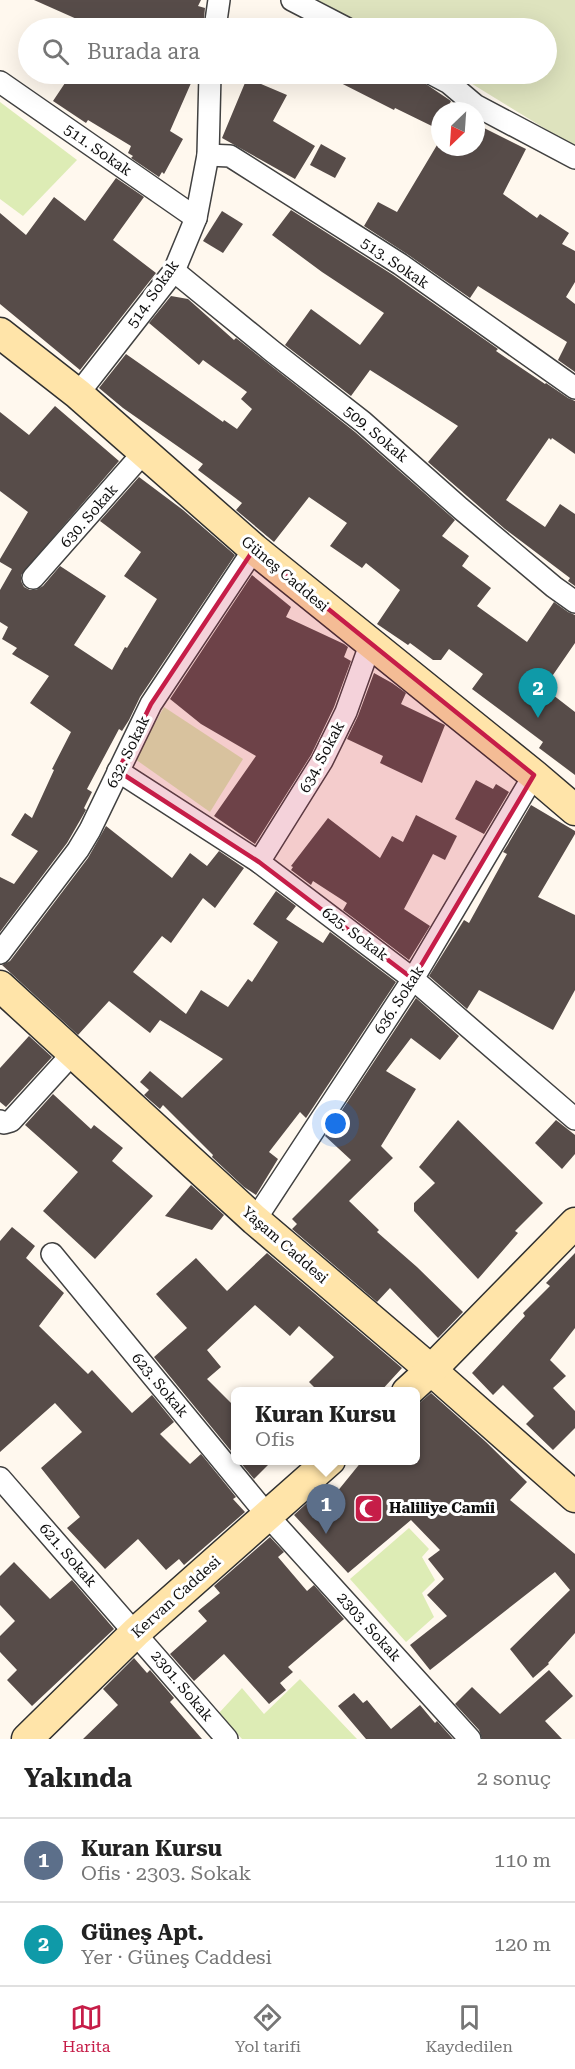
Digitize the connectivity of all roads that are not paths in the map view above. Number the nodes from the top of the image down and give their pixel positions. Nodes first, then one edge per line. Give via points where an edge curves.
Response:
1 (219, 0) edge
2 (292, 0) edge
3 (216, 18) edge
4 (327, 18) edge
5 (0, 82) edge
6 (210, 84) edge
7 (450, 84) edge
8 (208, 155) junction
9 (575, 158) edge
10 (196, 218) junction
11 (174, 271) junction
12 (0, 333) edge
13 (575, 388) edge
14 (78, 394) junction
15 (144, 453) junction
16 (254, 549) junction
17 (33, 578) dead end
18 (575, 602) edge
19 (370, 645) junction
20 (118, 771) junction
21 (534, 775) junction
22 (575, 810) edge
23 (259, 862) junction
24 (0, 953) edge
25 (413, 979) junction
26 (0, 986) edge
27 (73, 1053) junction
28 (575, 1119) edge
29 (0, 1121) edge
30 (255, 1220) junction
31 (575, 1223) edge
32 (52, 1254) dead end
33 (431, 1370) junction
34 (412, 1387) edge
35 (325, 1465) edge
36 (0, 1478) edge
37 (575, 1497) edge
38 (268, 1516) junction
39 (136, 1632) junction
40 (27, 1739) edge
41 (227, 1739) edge
42 (470, 1739) edge

1 - 3 street
2 - 4 street
5 - 10 street, 511. Sokak
6 - 8 street, 514. Sokak
7 - 9 street via 475,105
8 - 10 street, 514. Sokak
8 - 13 street, 513. Sokak via 230,156 240,162 400,264
10 - 11 street, 514. Sokak
11 - 14 street, 514. Sokak
11 - 18 street, 509. Sokak via 363,422
12 - 14 street, Güneş Caddesi
14 - 15 street, Güneş Caddesi
15 - 16 street, Güneş Caddesi
15 - 17 street, 630. Sokak
16 - 19 street, Güneş Caddesi
16 - 20 street, 632. Sokak via 151,704
19 - 21 street, Güneş Caddesi
19 - 23 street, 634. Sokak via 322,761
20 - 23 street, 625. Sokak
20 - 24 street, 632. Sokak via 78,850
21 - 22 street, Güneş Caddesi
21 - 25 street, 636. Sokak
23 - 25 street, 625. Sokak
25 - 28 street, 625. Sokak
25 - 30 street, 636. Sokak
26 - 27 street, Yaşam Caddesi
27 - 29 street via 10,1121
27 - 30 street, Yaşam Caddesi
30 - 33 street, Yaşam Caddesi
31 - 33 street
32 - 38 street, 623. Sokak
33 - 34 street
33 - 37 street, Yaşam Caddesi
35 - 38 street, Kervan Caddesi
36 - 39 street, 621. Sokak
38 - 39 street, Kervan Caddesi
38 - 42 street, 2303. Sokak
39 - 40 street, Kervan Caddesi
39 - 41 street, 2301. Sokak

